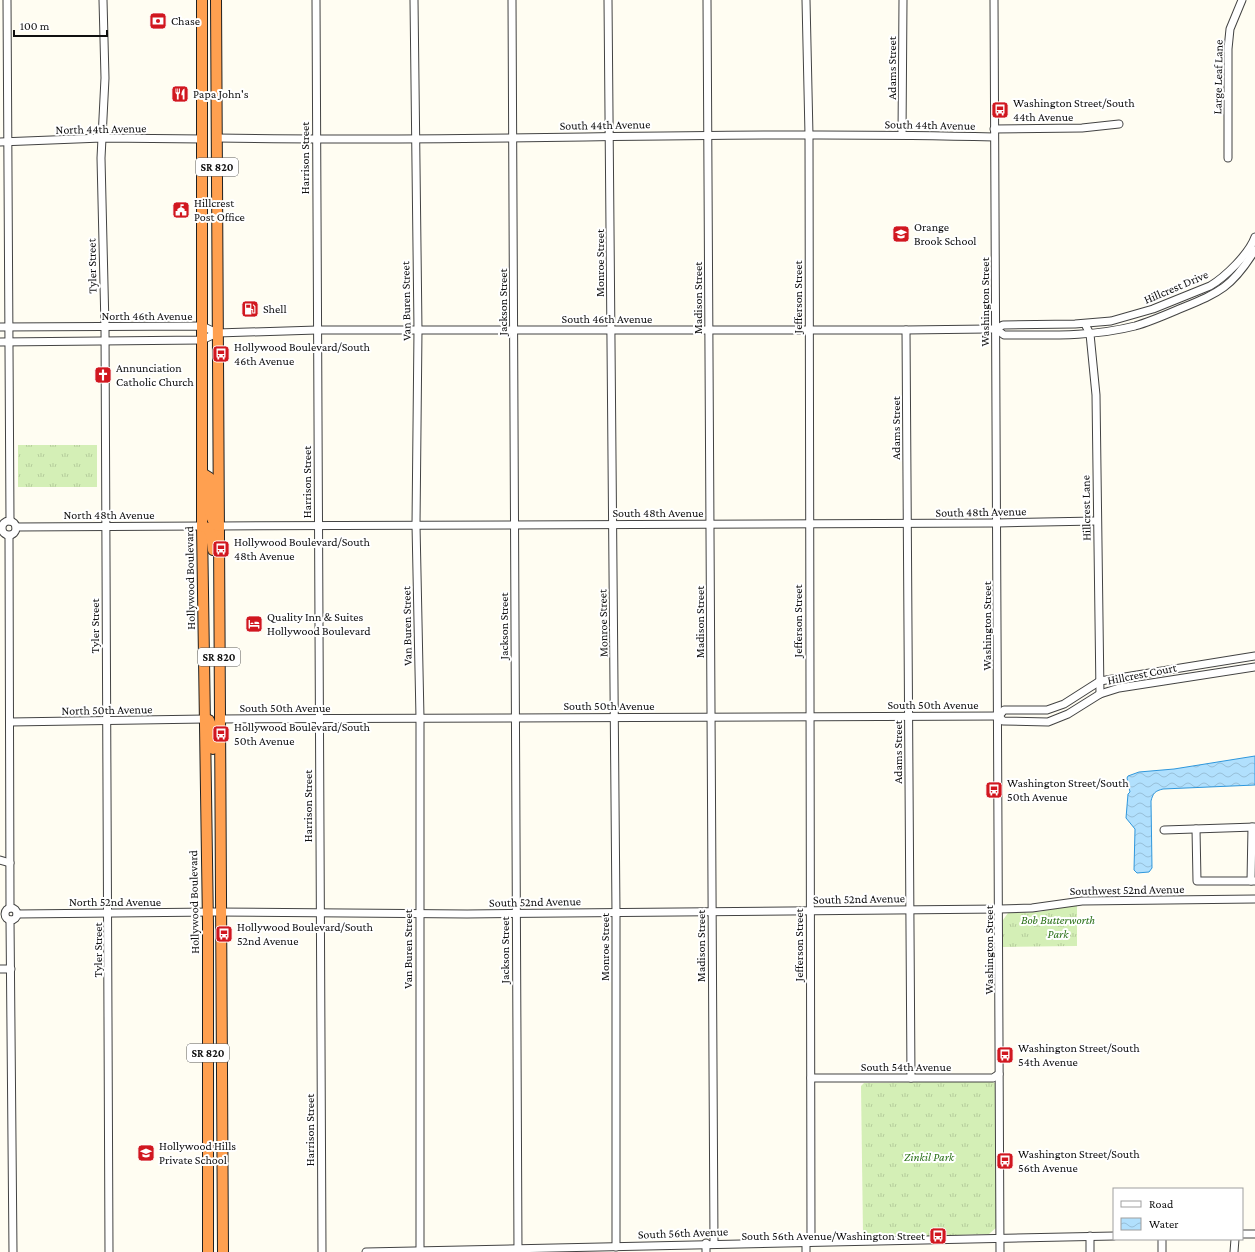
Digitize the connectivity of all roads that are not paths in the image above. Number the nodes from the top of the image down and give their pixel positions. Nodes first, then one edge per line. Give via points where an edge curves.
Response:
1 (7, 0) edge
2 (103, 0) edge
3 (204, 0) edge
4 (216, 0) edge
5 (316, 0) edge
6 (414, 0) edge
7 (512, 0) edge
8 (608, 0) edge
9 (707, 0) edge
10 (806, 0) edge
11 (903, 0) edge
12 (994, 0) edge
13 (1242, 0) edge
14 (216, 44) junction
15 (203, 82) junction
16 (1119, 124) dead end
17 (994, 128) junction
18 (809, 135) junction
19 (902, 135) junction
20 (610, 136) junction
21 (708, 136) junction
22 (513, 137) junction
23 (994, 137) junction
24 (102, 138) junction
25 (216, 138) junction
26 (203, 139) junction
27 (414, 139) junction
28 (316, 140) junction
29 (0, 142) edge
30 (9, 142) junction
31 (1228, 158) dead end
32 (217, 209) junction
33 (1255, 237) edge
34 (1255, 250) edge
35 (1084, 324) junction
36 (202, 326) junction
37 (4, 327) edge
38 (105, 327) junction
39 (996, 329) junction
40 (317, 330) junction
41 (418, 330) junction
42 (514, 330) junction
43 (611, 330) junction
44 (709, 330) junction
45 (809, 330) junction
46 (906, 330) junction
47 (217, 333) junction
48 (1090, 334) junction
49 (202, 340) junction
50 (105, 341) junction
51 (0, 342) edge
52 (8, 342) junction
53 (202, 473) junction
54 (10, 521) junction
55 (1096, 521) junction
56 (997, 523) junction
57 (613, 524) junction
58 (710, 524) junction
59 (809, 524) junction
60 (907, 524) junction
61 (105, 525) junction
62 (318, 525) junction
63 (416, 525) junction
64 (515, 525) junction
65 (202, 526) junction
66 (219, 526) junction
67 (16, 527) junction
68 (1, 528) edge
69 (9, 536) junction
70 (219, 586) junction
71 (1255, 656) edge
72 (204, 661) junction
73 (1255, 667) edge
74 (1100, 681) junction
75 (1100, 694) junction
76 (711, 716) junction
77 (810, 716) junction
78 (908, 716) junction
79 (999, 716) junction
80 (615, 717) junction
81 (420, 718) junction
82 (515, 718) junction
83 (205, 719) junction
84 (220, 719) junction
85 (319, 719) junction
86 (10, 722) junction
87 (106, 722) junction
88 (220, 769) junction
89 (1253, 827) edge
90 (1196, 829) junction
91 (1164, 830) dead end
92 (0, 860) edge
93 (10, 863) junction
94 (1253, 881) edge
95 (1255, 899) edge
96 (10, 908) junction
97 (910, 909) junction
98 (1000, 909) junction
99 (810, 910) junction
100 (712, 911) junction
101 (214, 912) junction
102 (616, 912) junction
103 (320, 913) junction
104 (419, 913) junction
105 (17, 914) junction
106 (109, 914) junction
107 (516, 914) junction
108 (10, 920) junction
109 (0, 969) edge
110 (11, 969) junction
111 (999, 1074) junction
112 (811, 1078) junction
113 (911, 1078) junction
114 (1243, 1234) edge
115 (1255, 1234) edge
116 (1090, 1236) junction
117 (1113, 1236) edge
118 (1001, 1238) junction
119 (1162, 1240) edge
120 (1234, 1240) edge
121 (808, 1242) junction
122 (710, 1243) junction
123 (616, 1247) junction
124 (420, 1251) junction
125 (518, 1251) edge
126 (13, 1252) edge
127 (110, 1252) edge
128 (208, 1252) edge
129 (223, 1252) edge
130 (322, 1252) edge
131 (366, 1252) edge
132 (706, 1252) edge
133 (806, 1252) edge
134 (1000, 1252) edge
135 (1090, 1252) edge
136 (1162, 1252) edge
137 (1234, 1252) edge

1 - 30 street
2 - 24 street, Tyler Street via 105,78
3 - 14 highway via 209,6 209,35
3 - 15 highway, Hollywood Boulevard / SR 820
4 - 14 highway, Hollywood Boulevard / SR 820
5 - 28 street, Harrison Street
6 - 27 street, Van Buren Street
7 - 22 street, Jackson Street
8 - 20 street, Monroe Street
9 - 21 street, Madison Street
10 - 18 street, Jefferson Street
11 - 19 street, Adams Street
12 - 17 street, Washington Street
13 - 31 street, Large Leaf Lane via 1230,29 1228,49
14 - 25 highway, Hollywood Boulevard / SR 820
15 - 25 highway via 209,89 209,128
15 - 26 highway, Hollywood Boulevard / SR 820
16 - 17 street via 1082,128
17 - 23 street, Washington Street
18 - 19 street, South 44th Avenue
18 - 21 street, South 44th Avenue
18 - 45 street, Jefferson Street
19 - 23 street, South 44th Avenue
20 - 21 street, South 44th Avenue
20 - 22 street, South 44th Avenue
20 - 43 street, Monroe Street
21 - 44 street, Madison Street
22 - 27 street, South 44th Avenue
22 - 42 street, Jackson Street
23 - 39 street, Washington Street
24 - 26 street, North 44th Avenue
24 - 30 street, North 44th Avenue
24 - 38 street, Tyler Street
25 - 28 street, South 44th Avenue
25 - 32 highway, Hollywood Boulevard / SR 820
26 - 32 highway via 210,147 211,191
26 - 36 highway, Hollywood Boulevard / SR 820
27 - 28 street, South 44th Avenue
27 - 41 street, Van Buren Street
28 - 40 street, Harrison Street
29 - 30 street, North 44th Avenue
30 - 37 street
32 - 47 highway, Hollywood Boulevard / SR 820
33 - 35 street, Hillcrest Drive via 1237,263 1210,286 1132,316
34 - 48 street, Hillcrest Drive via 1243,269 1214,294 1135,326
35 - 39 street, South 46th Avenue via 1003,325
35 - 48 street, Hillcrest Lane
36 - 38 street, North 46th Avenue
36 - 47 street, North 46th Avenue
36 - 49 highway, Hollywood Boulevard / SR 820
37 - 38 street, North 46th Avenue
37 - 52 street
38 - 50 street, Tyler Street
39 - 46 street, South 46th Avenue
39 - 48 street, South 46th Avenue via 1004,335
39 - 56 street, Washington Street
40 - 41 street, South 46th Avenue
40 - 47 street, South 46th Avenue
40 - 62 street, Harrison Street
41 - 42 street, South 46th Avenue
41 - 63 street, Van Buren Street
42 - 43 street, South 46th Avenue
42 - 64 street, Jackson Street
43 - 44 street, South 46th Avenue
43 - 57 street, Monroe Street
44 - 45 street, South 46th Avenue
44 - 58 street, Madison Street
45 - 46 street, South 46th Avenue
45 - 59 street, Jefferson Street
46 - 60 street, Adams Street
47 - 49 street, North 46th Avenue
47 - 66 highway, Hollywood Boulevard / SR 820
48 - 55 street, Hillcrest Lane via 1096,395
49 - 50 street, North 46th Avenue
49 - 53 highway, Hollywood Boulevard / SR 820
50 - 52 street, North 46th Avenue
50 - 61 street, Tyler Street
51 - 52 street, North 46th Avenue
52 - 54 street
53 - 65 highway, Hollywood Boulevard / SR 820
53 - 66 highway via 210,478 210,514 214,525
54 - 67 street
54 - 68 street
55 - 56 street, South 48th Avenue
55 - 74 street, Hillcrest Lane
56 - 60 street, South 48th Avenue
56 - 79 street, Washington Street
57 - 58 street, South 48th Avenue
57 - 64 street, South 48th Avenue
57 - 80 street, Monroe Street
58 - 59 street, South 48th Avenue
58 - 76 street, Madison Street
59 - 60 street, South 48th Avenue
59 - 77 street, Jefferson Street
60 - 78 street, Adams Street
61 - 65 street, North 48th Avenue
61 - 67 street, North 48th Avenue
61 - 87 street, Tyler Street
62 - 63 street, South 48th Avenue
62 - 66 street, South 48th Avenue
62 - 85 street, Harrison Street
63 - 64 street, South 48th Avenue
63 - 81 street, Van Buren Street
64 - 82 street, Jackson Street
65 - 70 highway via 208,528 211,534 213,579
65 - 72 highway, Hollywood Boulevard / SR 820
66 - 70 highway, Hollywood Boulevard / SR 820
67 - 69 street via 15,533
68 - 69 street
69 - 86 street
70 - 84 highway, Hollywood Boulevard / SR 820
71 - 74 street, Hillcrest Court
72 - 83 highway, Hollywood Boulevard / SR 820
72 - 84 highway via 211,670 211,709 213,715
73 - 75 street, Hillcrest Court via 1119,688
74 - 75 street, Hillcrest Lane
74 - 79 street, Hillcrest Court via 1064,704 1047,710 1004,710
75 - 79 street, Hillcrest Court via 1068,714 1048,722 1003,721
76 - 77 street, South 50th Avenue
76 - 80 street, South 50th Avenue
76 - 100 street, Madison Street
77 - 78 street, South 50th Avenue
77 - 99 street, Jefferson Street
78 - 79 street, South 50th Avenue
78 - 97 street, Adams Street
79 - 98 street, Washington Street
80 - 82 street, South 50th Avenue
80 - 102 street, Monroe Street
81 - 82 street, South 50th Avenue
81 - 85 street, South 50th Avenue
81 - 104 street, Van Buren Street
82 - 107 street, Jackson Street
83 - 87 street, North 50th Avenue
83 - 88 highway via 209,720 211,725 213,760
83 - 101 highway, Hollywood Boulevard / SR 820
84 - 85 street, South 50th Avenue
84 - 88 highway, Hollywood Boulevard / SR 820
85 - 103 street, Harrison Street
86 - 87 street, North 50th Avenue
86 - 93 street
87 - 106 street, Tyler Street
88 - 101 highway, Hollywood Boulevard / SR 820
89 - 90 street
89 - 94 street
90 - 91 street
90 - 94 street via 1197,881
92 - 93 street
93 - 96 street
95 - 98 street, Southwest 52nd Avenue via 1082,901 1032,908
96 - 105 street
96 - 108 street via 5,915
97 - 98 street, South 52nd Avenue
97 - 99 street, South 52nd Avenue
97 - 113 street, Adams Street
98 - 111 street, Washington Street
99 - 100 street, South 52nd Avenue
99 - 112 street, Jefferson Street
100 - 102 street, South 52nd Avenue
100 - 122 street, Madison Street
101 - 103 street, South 52nd Avenue
101 - 106 street, North 52nd Avenue
101 - 128 highway, Hollywood Boulevard / SR 820
101 - 129 highway, Hollywood Boulevard / SR 820
102 - 107 street, South 52nd Avenue
102 - 123 street, Monroe Street
103 - 104 street, South 52nd Avenue
103 - 130 street, Harrison Street
104 - 107 street, South 52nd Avenue
104 - 124 street, Van Buren Street
105 - 106 street, North 52nd Avenue
105 - 108 street
106 - 127 street, Tyler Street
107 - 125 street, Jackson Street
108 - 110 street
109 - 110 street
110 - 126 street
111 - 113 street, South 54th Avenue via 993,1078
111 - 118 street, Washington Street
112 - 113 street, South 54th Avenue
112 - 121 street, Jefferson Street
114 - 115 street
116 - 117 street, South 56th Avenue
116 - 118 street, South 56th Avenue
116 - 135 street
118 - 121 street, South 56th Avenue
118 - 134 street, Washington Street
119 - 136 street
120 - 137 street
121 - 122 street, South 56th Avenue
121 - 133 street, Jefferson Street
122 - 123 street, South 56th Avenue
122 - 132 street, Madison Street
123 - 125 street, South 56th Avenue
124 - 125 street, South 56th Avenue
124 - 131 street, South 56th Avenue

